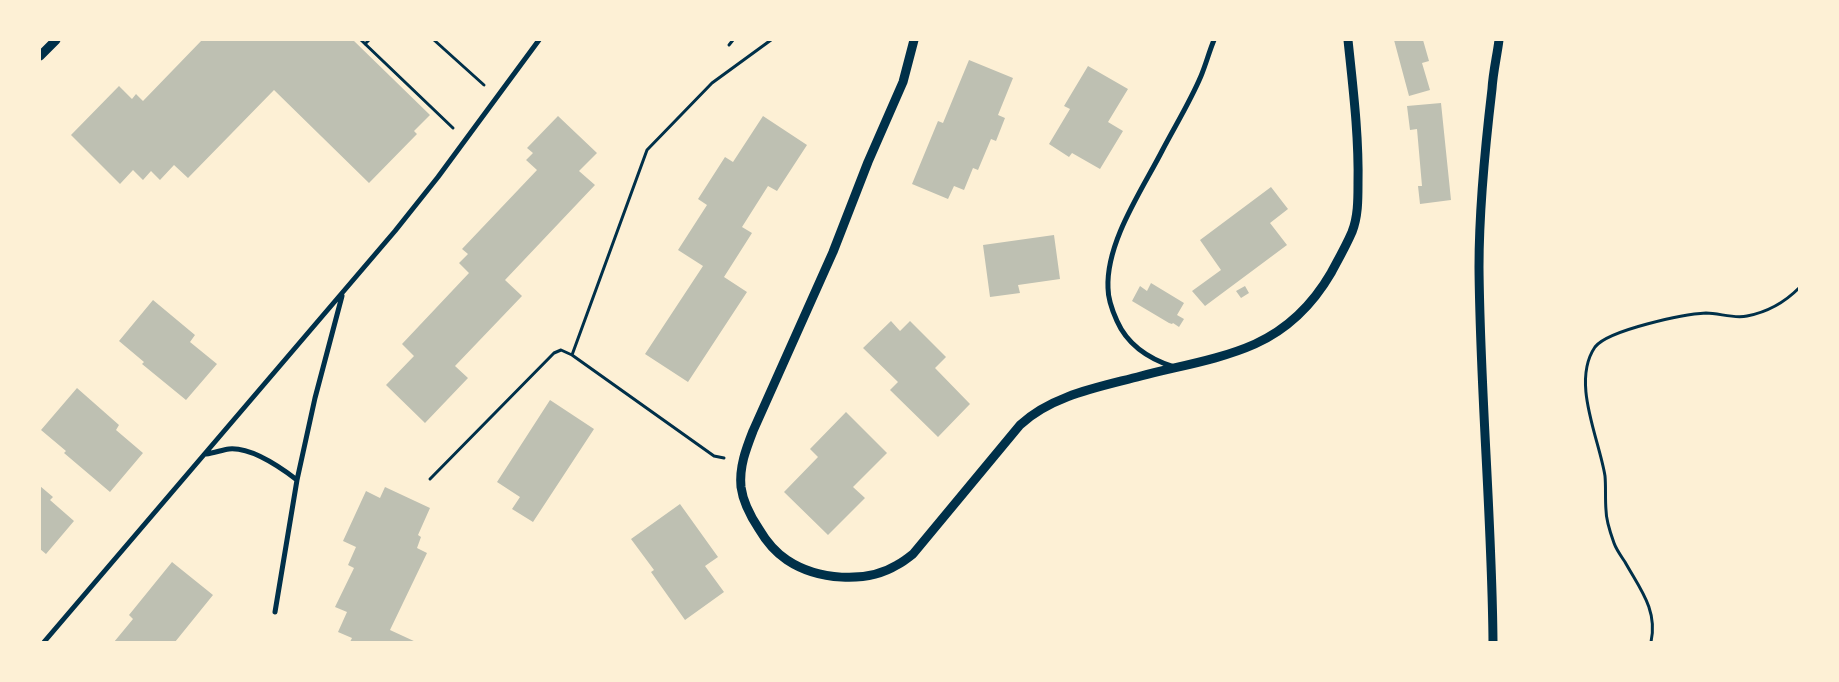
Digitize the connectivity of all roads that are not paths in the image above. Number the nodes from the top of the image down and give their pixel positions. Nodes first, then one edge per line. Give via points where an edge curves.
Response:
1 (56, 40) edge
2 (539, 40) edge
3 (914, 40) edge
4 (1214, 40) edge
5 (1348, 40) edge
6 (1498, 40) edge
7 (41, 53) edge
8 (342, 293) junction
9 (1175, 367) junction
10 (206, 454) junction
11 (297, 480) junction
12 (275, 612) dead end
13 (44, 642) edge
14 (1492, 642) edge

1 - 7 street
2 - 8 street via 432,184
3 - 9 street via 903,82 833,252 745,450 741,487 763,537 788,561 822,574 851,577 897,566 913,554 1029,416 1068,396
4 - 9 street via 1200,77 1124,224 1109,272 1111,306 1121,329 1144,354
5 - 9 street via 1359,151 1358,204 1352,231 1334,266 1321,290 1301,313 1282,328 1256,344
6 - 14 street via 1482,180 1479,266
8 - 10 street
8 - 11 street
10 - 11 street via 231,449 256,455
10 - 13 street
11 - 12 street

